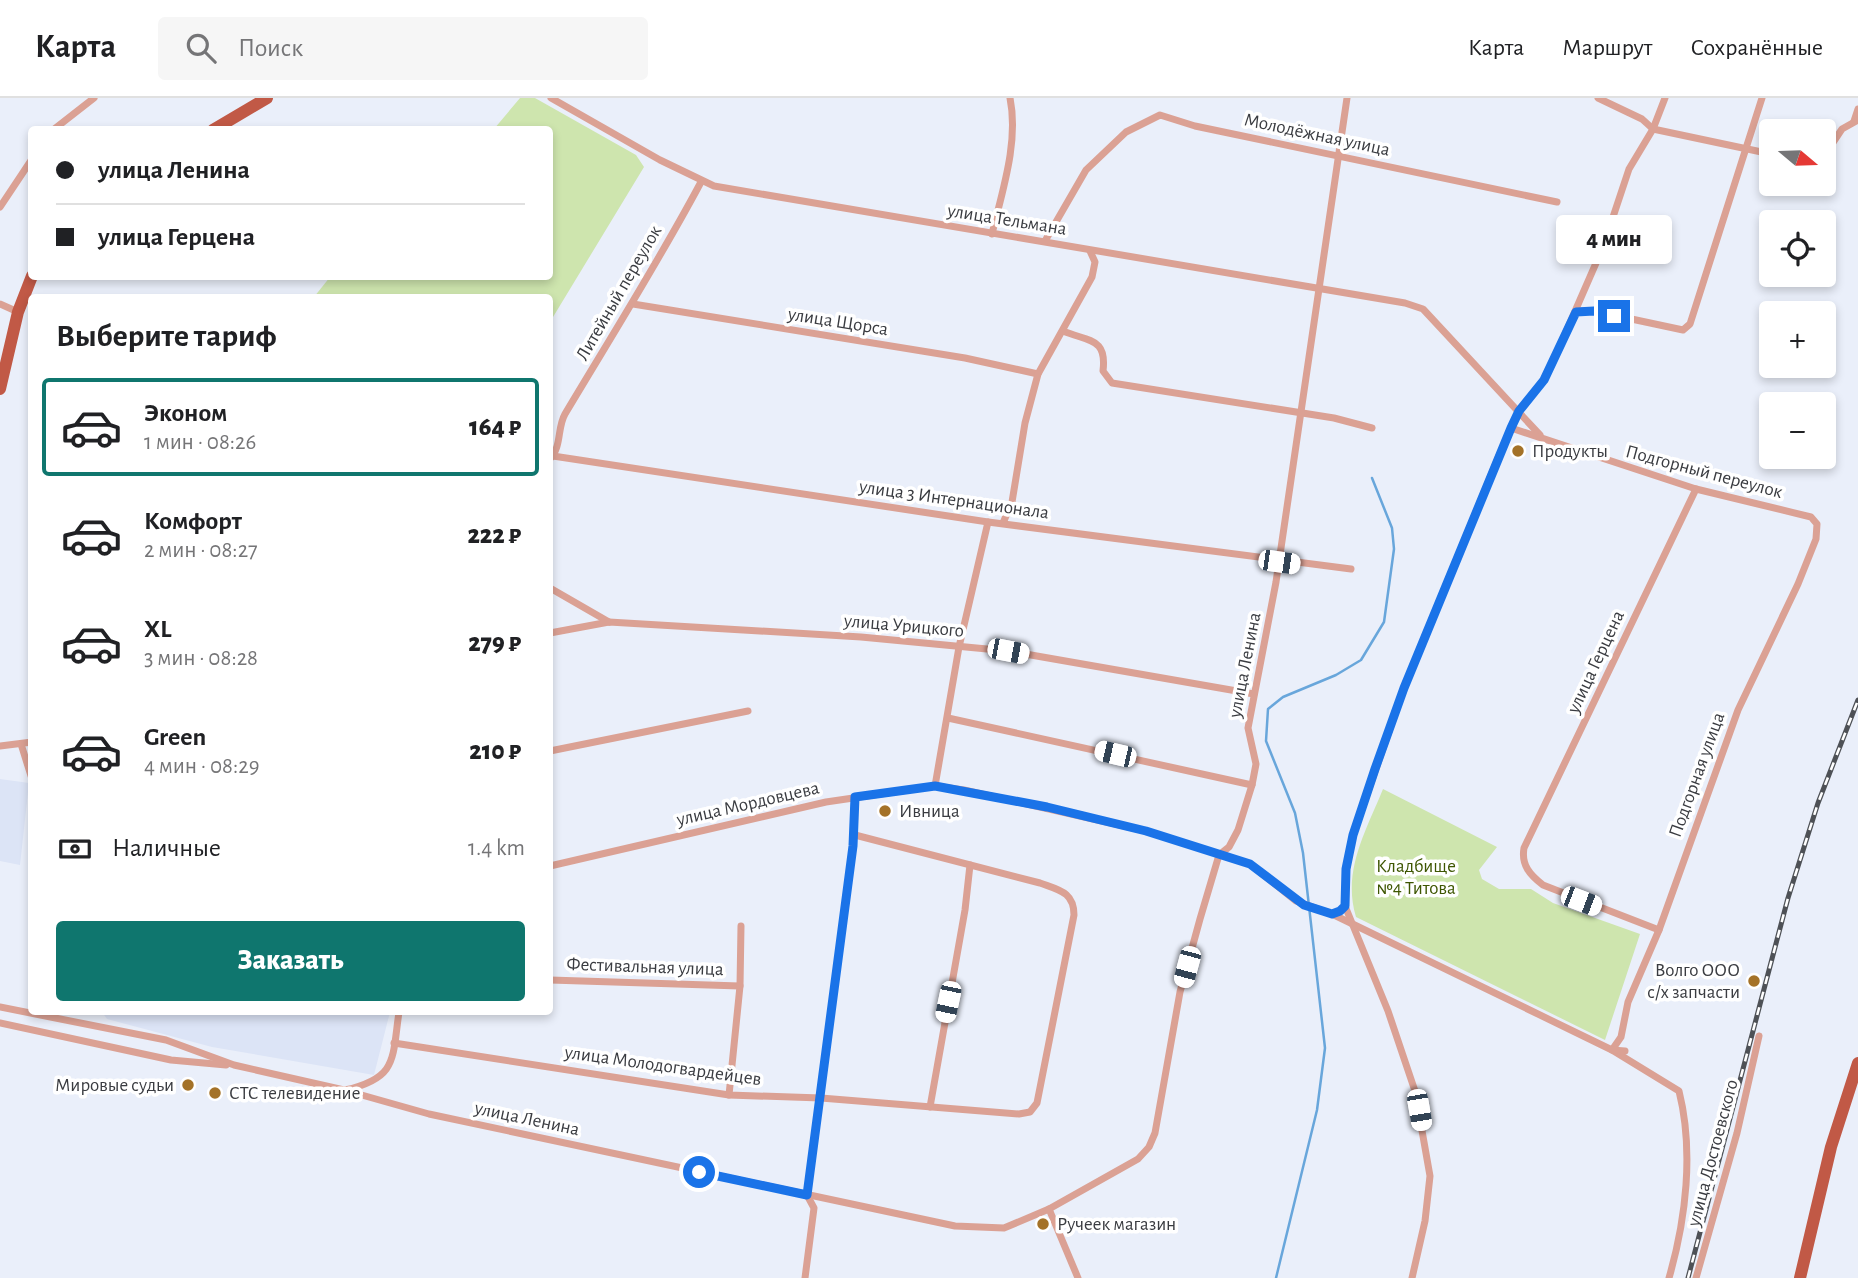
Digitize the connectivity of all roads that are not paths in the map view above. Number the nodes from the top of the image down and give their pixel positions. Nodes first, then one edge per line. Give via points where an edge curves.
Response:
1 (94, 98) edge
2 (267, 98) edge
3 (551, 98) edge
4 (1010, 98) edge
5 (1347, 98) edge
6 (1598, 98) edge
7 (1664, 98) edge
8 (1762, 98) edge
9 (1858, 109) edge
10 (1856, 120) edge
11 (58, 126) edge
12 (220, 126) edge
13 (1653, 129) junction
14 (1836, 138) edge
15 (1745, 150) junction
16 (1759, 152) edge
17 (1340, 156) junction
18 (28, 165) edge
19 (701, 182) junction
20 (1557, 202) dead end
21 (0, 207) edge
22 (992, 234) junction
23 (1045, 241) junction
24 (1090, 251) junction
25 (30, 280) edge
26 (1321, 288) junction
27 (0, 304) edge
28 (633, 304) junction
29 (18, 312) junction
30 (1576, 312) junction
31 (1063, 331) junction
32 (1038, 374) junction
33 (0, 389) edge
34 (1519, 411) junction
35 (1302, 412) junction
36 (1372, 428) dead end
37 (1511, 428) junction
38 (1545, 440) junction
39 (553, 453) edge
40 (553, 457) edge
41 (1696, 489) junction
42 (1811, 517) joint
43 (988, 522) junction
44 (1003, 523) junction
45 (1279, 562) junction
46 (1351, 569) dead end
47 (553, 590) edge
48 (609, 622) junction
49 (553, 631) edge
50 (959, 647) junction
51 (1254, 694) junction
52 (748, 711) dead end
53 (948, 718) junction
54 (28, 743) edge
55 (21, 744) junction
56 (0, 746) edge
57 (553, 750) edge
58 (28, 766) edge
59 (1252, 785) junction
60 (935, 786) junction
61 (855, 797) junction
62 (855, 835) junction
63 (1219, 855) junction
64 (553, 865) edge
65 (970, 865) junction
66 (1345, 906) junction
67 (1332, 914) junction
68 (1349, 923) junction
69 (741, 926) dead end
70 (1659, 930) junction
71 (553, 980) edge
72 (740, 986) junction
73 (0, 1007) edge
74 (28, 1013) edge
75 (40, 1015) edge
76 (399, 1015) edge
77 (0, 1023) edge
78 (1759, 1036) dead end
79 (394, 1043) junction
80 (1612, 1050) junction
81 (1625, 1051) dead end
82 (1858, 1063) edge
83 (234, 1065) junction
84 (344, 1090) junction
85 (730, 1095) junction
86 (821, 1098) junction
87 (930, 1107) junction
88 (807, 1195) junction
89 (1049, 1209) junction
90 (805, 1278) edge
91 (1078, 1278) edge
92 (1412, 1278) edge
93 (1669, 1278) edge
94 (1696, 1278) edge
95 (1800, 1278) edge

1 - 11 street
2 - 12 main road
3 - 19 street, улица Тельмана
4 - 22 street via 1007,172
5 - 17 street, улица Ленина
6 - 13 street
7 - 13 street
8 - 15 street
9 - 10 street
10 - 14 street
13 - 15 street
13 - 30 street via 1629,169 1604,247
15 - 16 street
15 - 30 street via 1690,324 1683,330 1594,311
17 - 20 street, Молодёжная улица
17 - 23 street, Молодёжная улица via 1160,115 1126,132 1086,170
17 - 26 street, улица Ленина
18 - 21 street
19 - 22 street, улица Тельмана
19 - 28 street, Литейный переулок
22 - 23 street, улица Тельмана
23 - 24 street, улица Тельмана
24 - 26 street, улица Тельмана
24 - 31 street via 1095,262 1092,277
25 - 29 main road
26 - 34 street, улица Тельмана via 1423,309
26 - 35 street, улица Ленина
27 - 29 street
28 - 32 street, улица Щорса
28 - 39 street, Литейный переулок via 562,418
29 - 33 main road
30 - 34 street via 1544,380
31 - 32 street
31 - 35 street via 1102,347 1103,371 1112,383
32 - 44 street via 1012,502
34 - 37 street
34 - 38 street, улица Тельмана
35 - 36 street
35 - 45 street, улица Ленина
37 - 38 street, Подгорный переулок
37 - 66 street via 1375,769 1353,835
38 - 41 street, Подгорный переулок
40 - 43 street, улица 3 Интернационала
41 - 42 street, Подгорный переулок
41 - 70 street, улица Герцена via 1522,859 1531,876 1543,885
42 - 70 street, Подгорная улица via 1817,524 1816,539 1738,710
43 - 44 street, улица 3 Интернационала
43 - 50 street
44 - 45 street, улица 3 Интернационала
45 - 46 street, улица 3 Интернационала
45 - 51 street, улица Ленина
47 - 48 street
48 - 49 street, улица Урицкого
48 - 50 street, улица Урицкого
50 - 51 street, улица Урицкого via 1008,651
50 - 53 street
51 - 59 street, улица Ленина via 1248,728 1256,764
52 - 57 street
53 - 59 street
53 - 60 street
54 - 55 street
55 - 56 street
55 - 58 street
59 - 63 street, улица Ленина via 1238,830 1229,848
60 - 61 street, улица Мордовцева
60 - 63 street, улица Мордовцева via 1121,825
61 - 62 street
61 - 64 street, улица Мордовцева
62 - 65 street, улица Молодогвардейцев
62 - 86 street
63 - 67 street, улица Мордовцева via 1250,864 1304,905
63 - 89 street, улица Ленина via 1181,992 1149,1147 1123,1170
65 - 87 street
65 - 87 street, улица Молодогвардейцев via 1065,892 1072,898 1074,915 1037,1103 1030,1112 1019,1114
66 - 67 street
66 - 68 street
67 - 68 street, улица Мордовцева
68 - 80 street
68 - 92 street via 1388,1011 1419,1110 1430,1188
69 - 72 street, Фестивальная улица
70 - 80 street, Подгорная улица via 1628,1002 1621,1037
71 - 72 street, Фестивальная улица
72 - 85 street, Фестивальная улица
73 - 74 street, улица Ленина
75 - 83 street, улица Ленина via 166,1040
76 - 79 street
77 - 83 street via 171,1060
78 - 94 street, улица Достоевского
79 - 84 street via 383,1076
79 - 85 street, улица Молодогвардейцев
80 - 81 street
80 - 93 street via 1679,1091 1686,1175 1677,1252
82 - 95 main road via 1831,1147
83 - 84 street, улица Ленина
84 - 88 street, улица Ленина via 429,1114
85 - 86 street, улица Молодогвардейцев
86 - 87 street, улица Молодогвардейцев
86 - 88 street
88 - 89 street, улица Ленина via 984,1229 1004,1228
88 - 90 street via 814,1208
89 - 91 street

